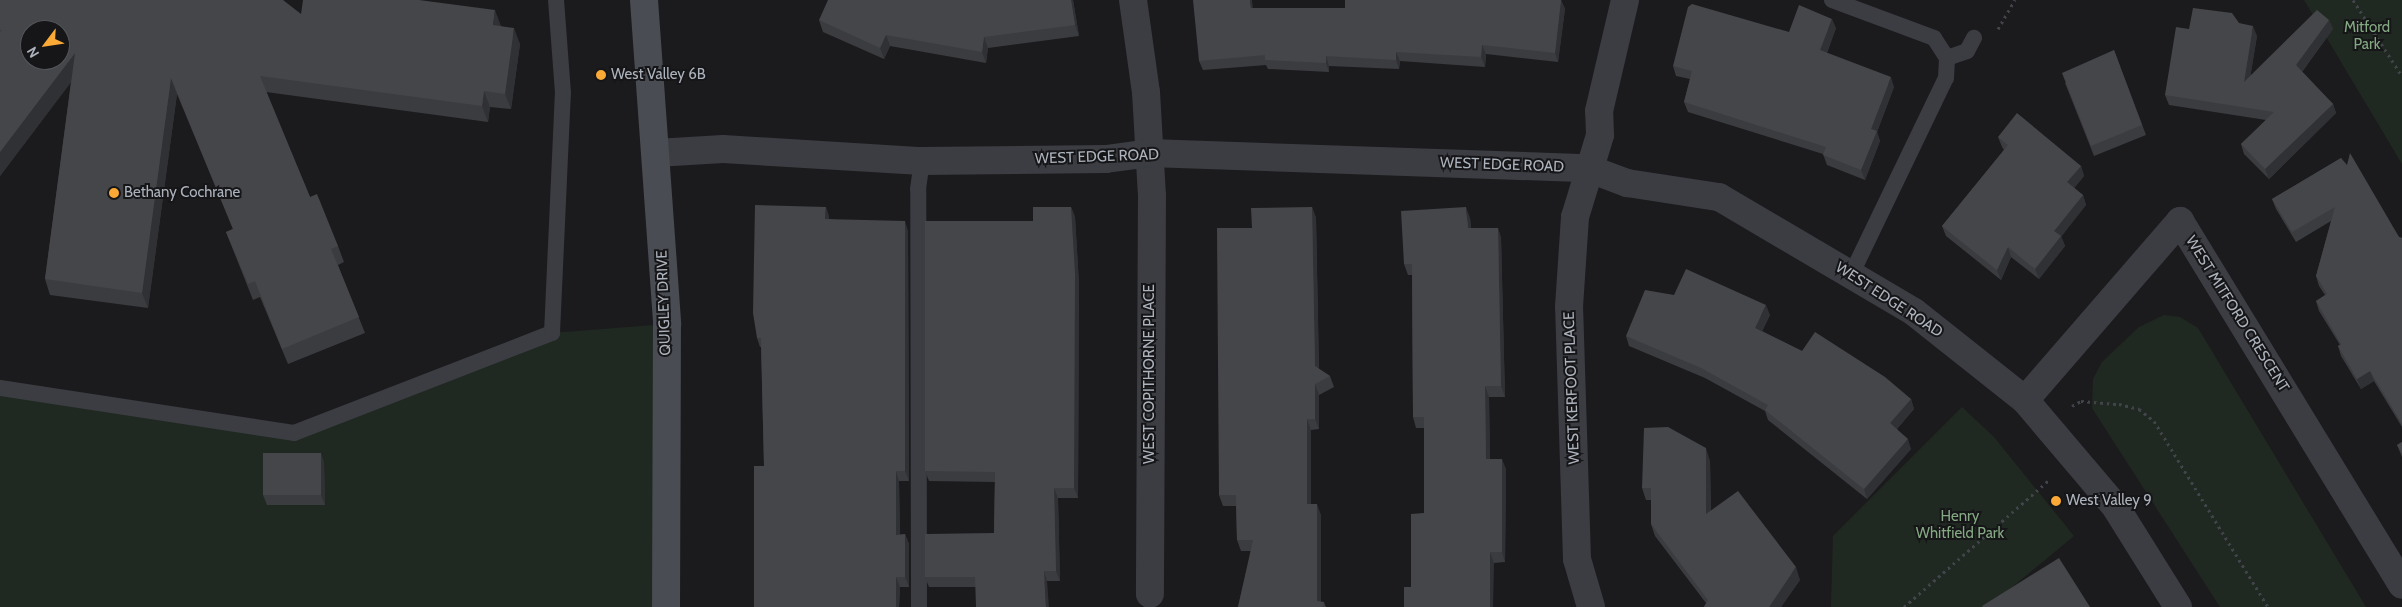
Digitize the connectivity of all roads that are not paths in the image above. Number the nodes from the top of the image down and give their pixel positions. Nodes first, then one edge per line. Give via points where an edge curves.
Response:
1 (556, 0) edge
2 (644, 0) edge
3 (1133, 0) edge
4 (1625, 0) edge
5 (1832, 0) edge
6 (1974, 38) dead end
7 (1947, 58) junction
8 (656, 153) junction
9 (1150, 153) junction
10 (922, 161) junction
11 (1587, 168) junction
12 (1852, 273) junction
13 (0, 388) edge
14 (2025, 400) junction
15 (2402, 584) edge
16 (1150, 594) dead end
17 (666, 607) edge
18 (920, 607) edge
19 (1590, 607) edge
20 (2178, 607) edge

1 - 13 lane via 563,93 552,332 294,433
2 - 8 street, QUIGLEY DRIVE
3 - 9 street, WEST COPITHORNE PLACE
4 - 11 street, WEST KERFOOT PLACE via 1599,111 1600,135
5 - 7 lane via 1934,38
6 - 7 lane via 1967,51
7 - 12 lane via 1946,78
8 - 10 street, WEST EDGE ROAD via 724,149
8 - 17 street, QUIGLEY DRIVE via 667,324
9 - 10 street, WEST EDGE ROAD via 1106,158
9 - 11 street, WEST EDGE ROAD
9 - 16 street, WEST COPITHORNE PLACE
10 - 18 lane via 918,189
11 - 12 street, WEST EDGE ROAD via 1627,183 1719,198
11 - 19 street, WEST KERFOOT PLACE via 1575,217 1569,307 1577,559
12 - 14 street, WEST EDGE ROAD via 1914,312
14 - 15 street, WEST MITFORD CRESCENT via 2180,221
14 - 20 street, WEST EDGE ROAD via 2115,506

